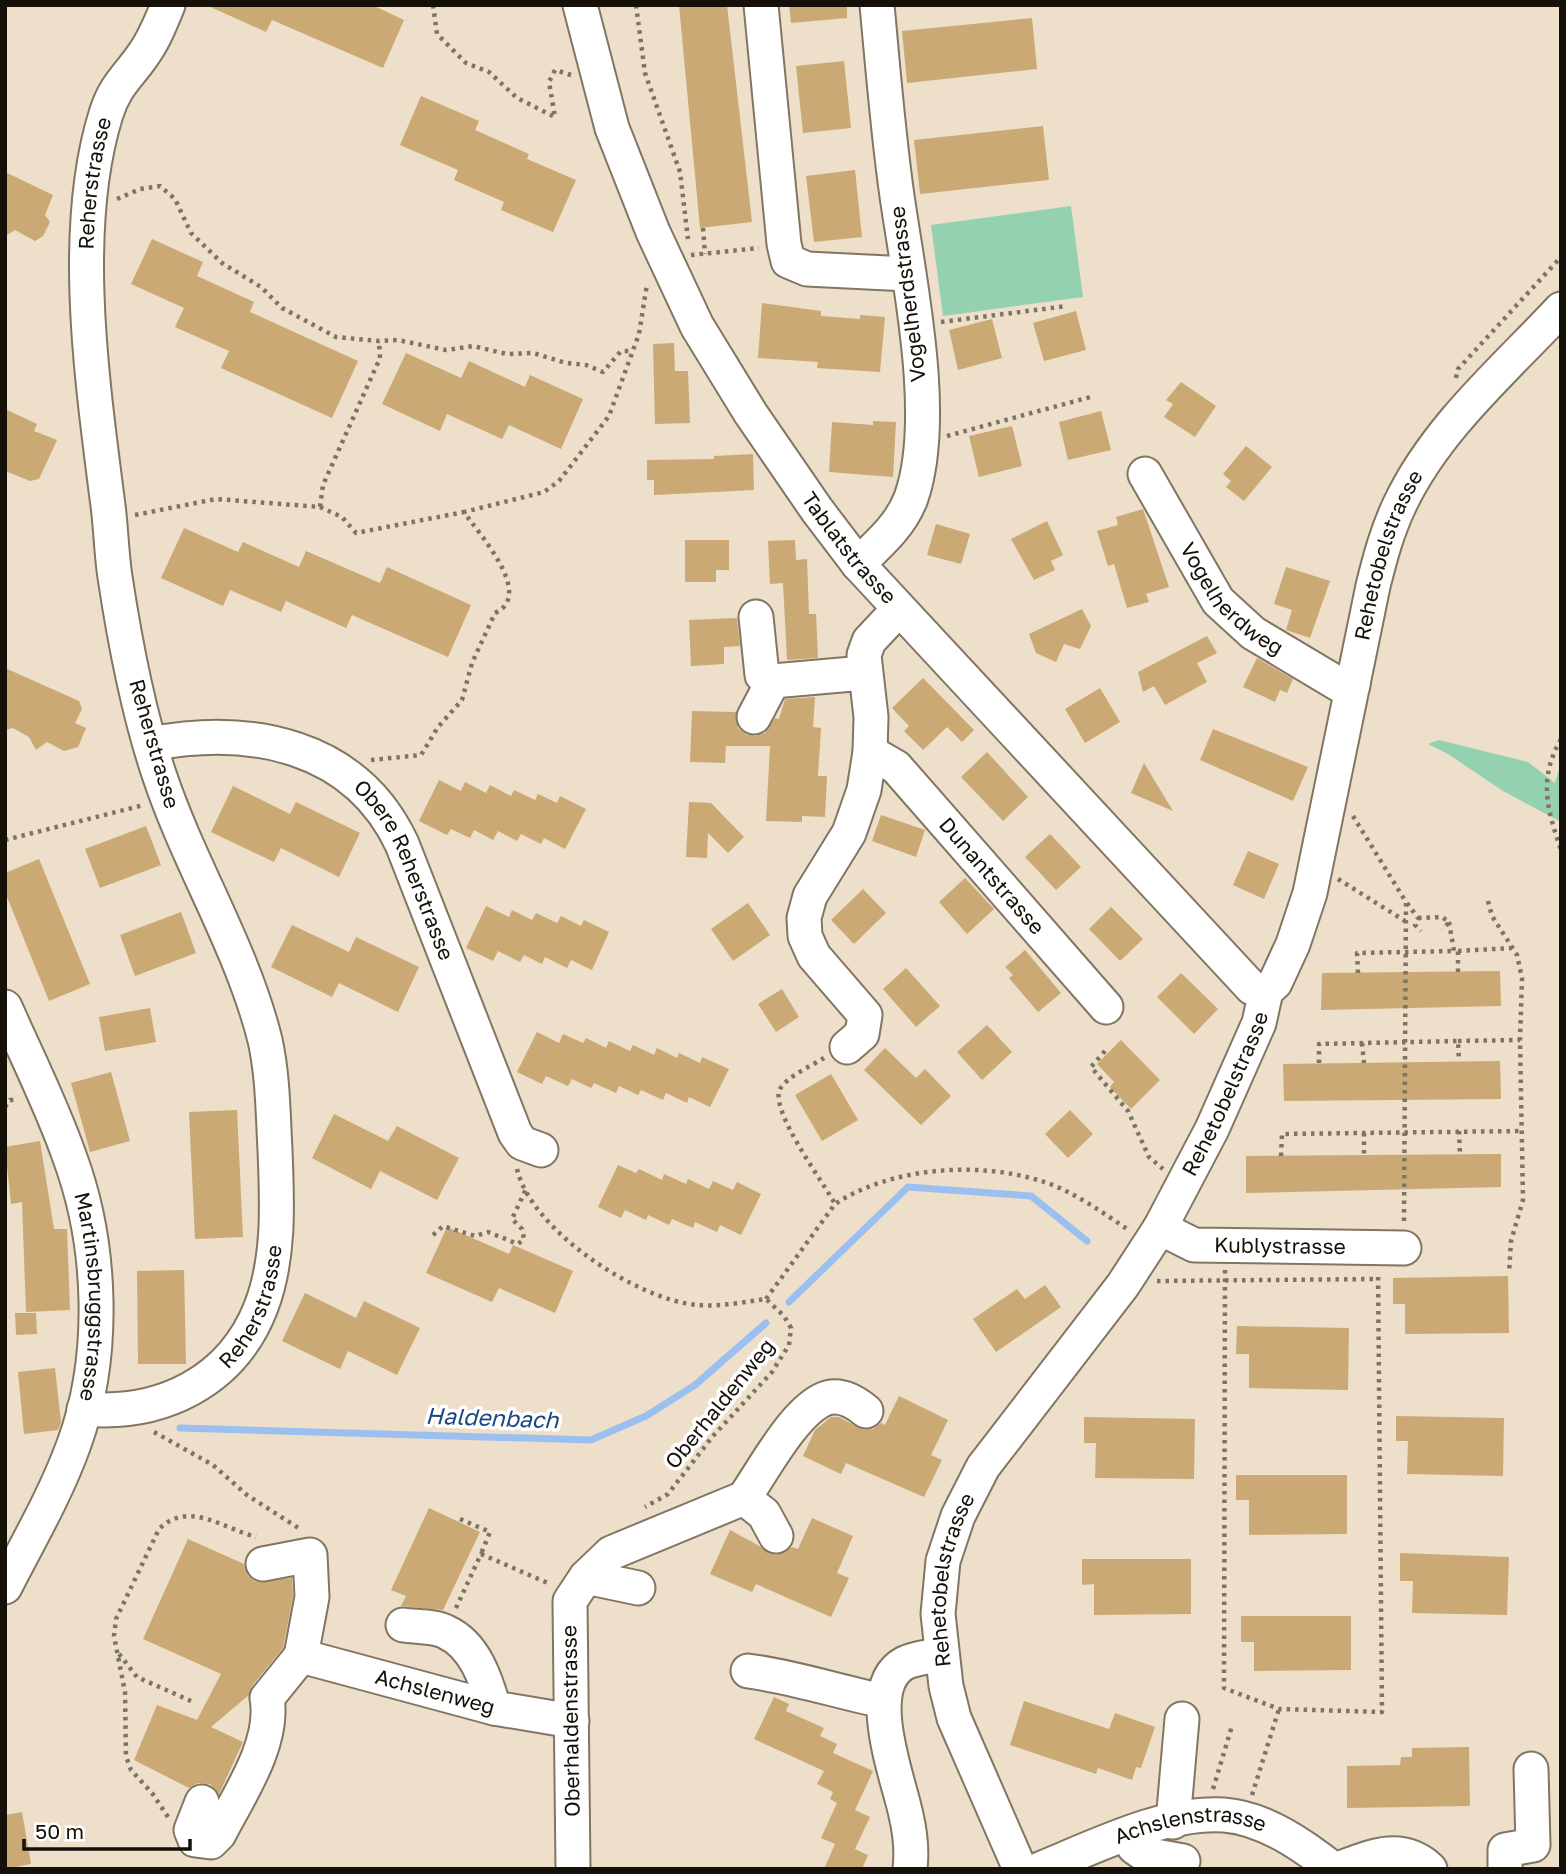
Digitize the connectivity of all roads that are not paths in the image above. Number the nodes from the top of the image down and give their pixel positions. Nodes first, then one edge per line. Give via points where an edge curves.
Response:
1 (168, 5) edge
2 (580, 5) edge
3 (761, 5) edge
4 (877, 5) edge
5 (908, 274) junction
6 (1561, 309) edge
7 (1145, 474) dead end
8 (858, 564) junction
9 (900, 609) junction
10 (756, 617) dead end
11 (864, 673) junction
12 (773, 681) junction
13 (1353, 685) junction
14 (754, 717) dead end
15 (151, 744) junction
16 (870, 752) junction
17 (1266, 991) junction
18 (5, 1007) edge
19 (1106, 1007) dead end
20 (847, 1048) road end
21 (541, 1150) road end
22 (1145, 1229) junction
23 (1387, 1259) road end
24 (84, 1409) junction
25 (866, 1412) dead end
26 (744, 1498) junction
27 (776, 1536) dead end
28 (264, 1552) road end
29 (8, 1573) edge
30 (586, 1577) junction
31 (638, 1588) dead end
32 (403, 1625) dead end
33 (941, 1654) junction
34 (301, 1656) junction
35 (748, 1671) dead end
36 (884, 1701) junction
37 (494, 1708) junction
38 (1182, 1719) dead end
39 (572, 1721) junction
40 (1531, 1769) dead end
41 (1173, 1822) junction
42 (183, 1832) road end
43 (1132, 1847) junction
44 (1182, 1861) dead end
45 (573, 1869) edge
46 (910, 1869) edge
47 (1020, 1869) edge
48 (1040, 1869) edge
49 (1336, 1869) edge
50 (1430, 1869) edge
51 (1505, 1869) edge

1 - 15 street, Reherstrasse via 143,56 122,78 106,112 91,201 88,286 114,572
2 - 8 street, Tablatstrasse via 622,154 679,258 697,326 751,414
3 - 5 street via 788,261 807,269
4 - 5 street, Vogelherdstrasse
5 - 8 street, Vogelherdstrasse via 923,443 901,518
6 - 13 street, Rehetobelstrasse via 1443,434 1421,466 1388,533
7 - 13 street, Vogelherdweg via 1219,601 1253,633 1340,685
8 - 9 street, Tablatstrasse
9 - 11 street via 869,641
9 - 17 street, Tablatstrasse via 1252,988
10 - 12 street via 762,675
11 - 12 street
11 - 16 street via 871,717
12 - 14 street
13 - 17 street, Rehetobelstrasse via 1310,892 1287,958
15 - 21 street, Obere Reherstrasse via 212,735 268,740 294,748 337,769 394,827 515,1133 522,1143
15 - 24 street, Reherstrasse via 167,797 236,956 265,1042 274,1137 275,1236 261,1306 238,1347 213,1376 184,1394 144,1407
16 - 19 street, Dunantstrasse via 896,766
16 - 20 street via 864,790 849,833 810,896 804,918 805,936 814,956 865,1015 862,1034
17 - 22 street, Rehetobelstrasse via 1259,1023 1212,1129
18 - 24 street, Martinsbruggstrasse via 71,1160 93,1247 95,1339
22 - 23 street, Kublystrasse via 1194,1245
22 - 33 street, Rehetobelstrasse via 1123,1285 983,1468 964,1504 943,1560 938,1614
24 - 29 street, Martinsbruggstrasse via 54,1493
25 - 26 street via 842,1397 822,1399 798,1420
26 - 27 street via 764,1514
26 - 30 street, Oberhaldenstrasse via 611,1553
28 - 34 street via 310,1544 312,1598
30 - 31 street
30 - 39 street, Oberhaldenstrasse via 570,1601
32 - 37 street via 446,1631 474,1656
33 - 36 street via 903,1664 888,1681
33 - 47 street, Rehetobelstrasse via 954,1718
34 - 37 street, Achslenweg
34 - 42 street via 267,1698 270,1714 261,1749 215,1811 212,1842
35 - 36 street via 806,1680
36 - 46 street via 887,1740 907,1819
37 - 39 street, Achslenweg
38 - 41 street
39 - 45 street, Oberhaldenstrasse
40 - 51 street via 1533,1844 1505,1850
41 - 43 street, Achslenstrasse
41 - 49 street, Achslenstrasse via 1209,1814 1245,1820 1305,1847
43 - 44 street via 1144,1854
43 - 48 street, Achslenstrasse
49 - 50 street via 1397,1854 1411,1855

